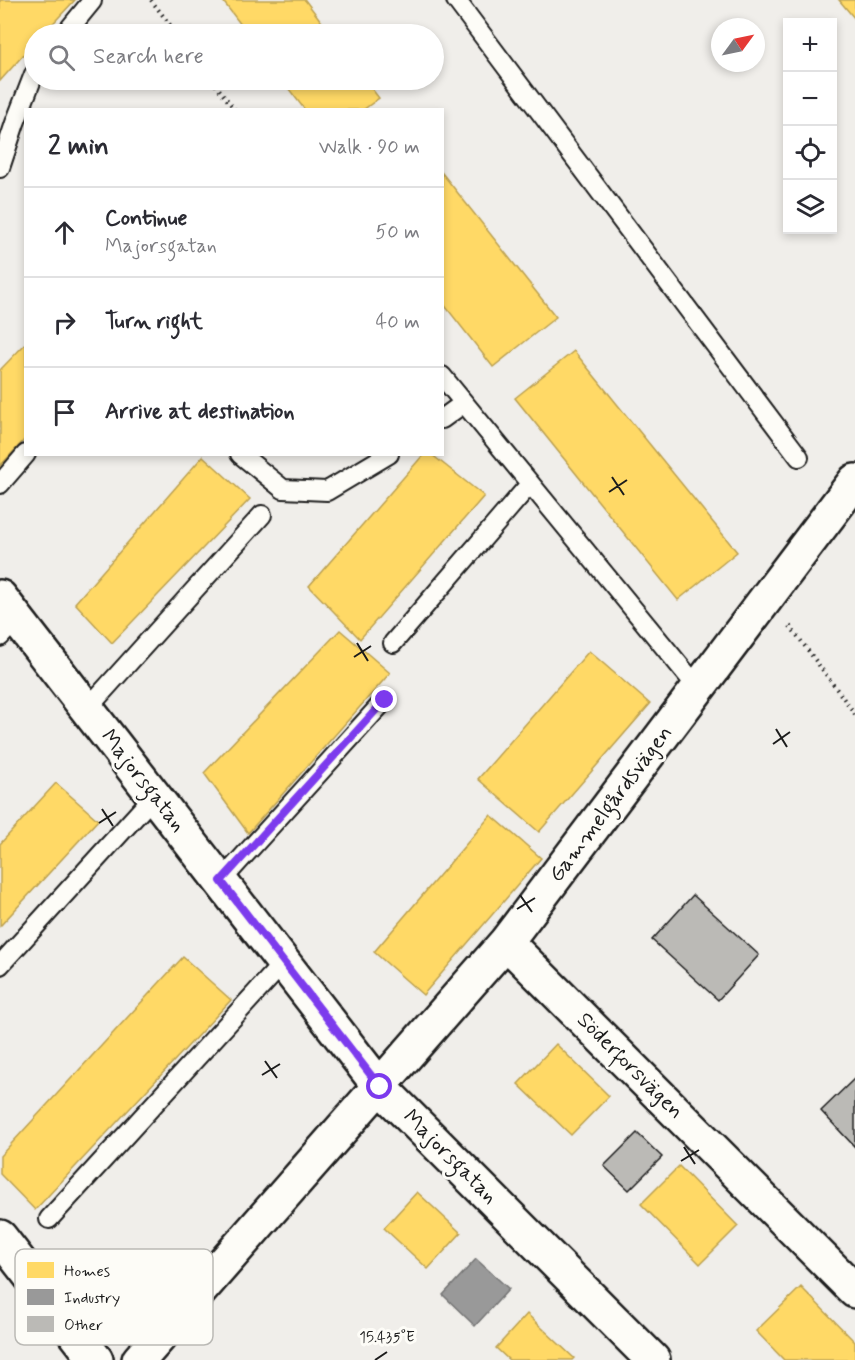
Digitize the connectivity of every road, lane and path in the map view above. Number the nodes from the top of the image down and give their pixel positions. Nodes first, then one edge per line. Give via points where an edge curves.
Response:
1 (151, 0) edge
2 (456, 0) edge
3 (92, 1) edge
4 (73, 24) edge
5 (169, 24) edge
6 (28, 90) edge
7 (220, 90) edge
8 (233, 108) edge
9 (0, 168) edge
10 (444, 378) edge
11 (464, 403) junction
12 (444, 418) edge
13 (24, 456) edge
14 (242, 456) edge
15 (386, 456) edge
16 (799, 457) dead end
17 (855, 481) edge
18 (0, 484) edge
19 (530, 484) junction
20 (262, 514) dead end
21 (768, 596) junction
22 (6, 617) edge
23 (393, 643) dead end
24 (699, 688) junction
25 (385, 700) dead end
26 (87, 709) junction
27 (855, 714) edge
28 (155, 795) junction
29 (221, 881) junction
30 (506, 942) junction
31 (284, 962) junction
32 (0, 965) edge
33 (380, 1087) junction
34 (49, 1219) dead end
35 (0, 1238) edge
36 (15, 1257) edge
37 (213, 1276) edge
38 (855, 1291) edge
39 (84, 1345) edge
40 (152, 1345) edge
41 (96, 1360) edge
42 (139, 1360) edge
43 (653, 1360) edge

1 - 5 path
2 - 16 lane
3 - 4 lane
6 - 9 lane
7 - 8 path
10 - 11 lane
11 - 12 lane
11 - 19 lane
13 - 18 lane
14 - 15 lane via 283,489 327,491
17 - 21 street, Gammelgårdsvägen
19 - 23 lane
19 - 24 lane
20 - 26 lane
21 - 24 street, Gammelgårdsvägen
21 - 27 path
22 - 26 street, Majorsgatan
24 - 30 street, Gammelgårdsvägen
25 - 29 lane
26 - 28 street, Majorsgatan
28 - 29 street, Majorsgatan
28 - 32 lane
29 - 31 street, Majorsgatan
30 - 33 street, Gammelgårdsvägen
30 - 38 street, Söderforsvägen
31 - 33 street, Majorsgatan
31 - 34 lane
33 - 37 street, Gammelgårdsvägen
33 - 43 street, Majorsgatan
35 - 36 street
39 - 41 street
40 - 42 street, Gammelgårdsvägen

